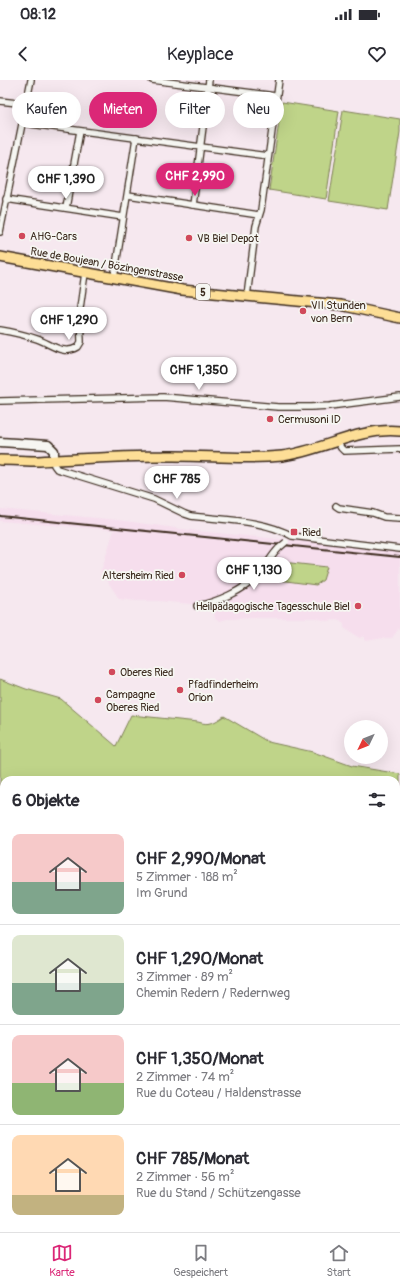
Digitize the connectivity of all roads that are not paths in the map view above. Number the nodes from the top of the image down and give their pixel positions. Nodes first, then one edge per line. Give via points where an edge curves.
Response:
1 (31, 80) edge
2 (152, 80) edge
3 (209, 80) edge
4 (279, 80) edge
5 (208, 87) junction
6 (28, 92) edge
7 (246, 92) edge
8 (277, 92) edge
9 (0, 101) edge
10 (12, 102) edge
11 (22, 128) edge
12 (59, 128) edge
13 (272, 128) edge
14 (80, 131) junction
15 (136, 138) junction
16 (201, 147) junction
17 (268, 156) junction
18 (128, 195) junction
19 (6, 199) junction
20 (193, 205) junction
21 (66, 208) junction
22 (259, 216) junction
23 (124, 217) junction
24 (0, 232) edge
25 (0, 257) edge
26 (85, 273) junction
27 (114, 278) junction
28 (247, 296) junction
29 (400, 318) edge
30 (0, 330) edge
31 (400, 397) edge
32 (0, 401) edge
33 (400, 431) edge
34 (337, 441) junction
35 (0, 442) edge
36 (400, 449) edge
37 (0, 460) edge
38 (54, 460) junction
39 (336, 506) dead end
40 (400, 518) edge
41 (292, 536) junction
42 (400, 549) edge
43 (197, 606) dead end

1 - 6 street
2 - 5 street
3 - 5 street
4 - 8 street
5 - 7 street
5 - 16 street
9 - 10 street
11 - 19 street
12 - 14 street
13 - 17 street
14 - 15 street
14 - 21 street
15 - 16 street
15 - 18 street
16 - 17 street
16 - 20 street
17 - 22 street
18 - 20 street
18 - 23 street
19 - 21 street
19 - 24 street
20 - 22 street
21 - 23 street
22 - 28 street
23 - 27 street
25 - 26 main road, Rue de Boujean / Bözingenstrasse / 5
26 - 27 main road, Rue de Boujean / Bözingenstrasse / 5
26 - 30 street via 80,299 81,342 78,347 60,350 37,339
27 - 28 main road, Rue de Boujean / Bözingenstrasse / 5 via 182,290
28 - 29 main road, Rue de Boujean / Bözingenstrasse / 5 via 340,305
31 - 32 street via 311,407 278,407 163,397
33 - 34 main road via 371,431
34 - 36 street via 344,451
34 - 38 main road via 299,453 271,457 164,456
35 - 38 street via 48,446 54,450
37 - 38 main road
38 - 41 street via 57,469 154,498 185,514 260,525
39 - 40 street
41 - 42 street
41 - 43 street, bridge via 250,583 213,602

